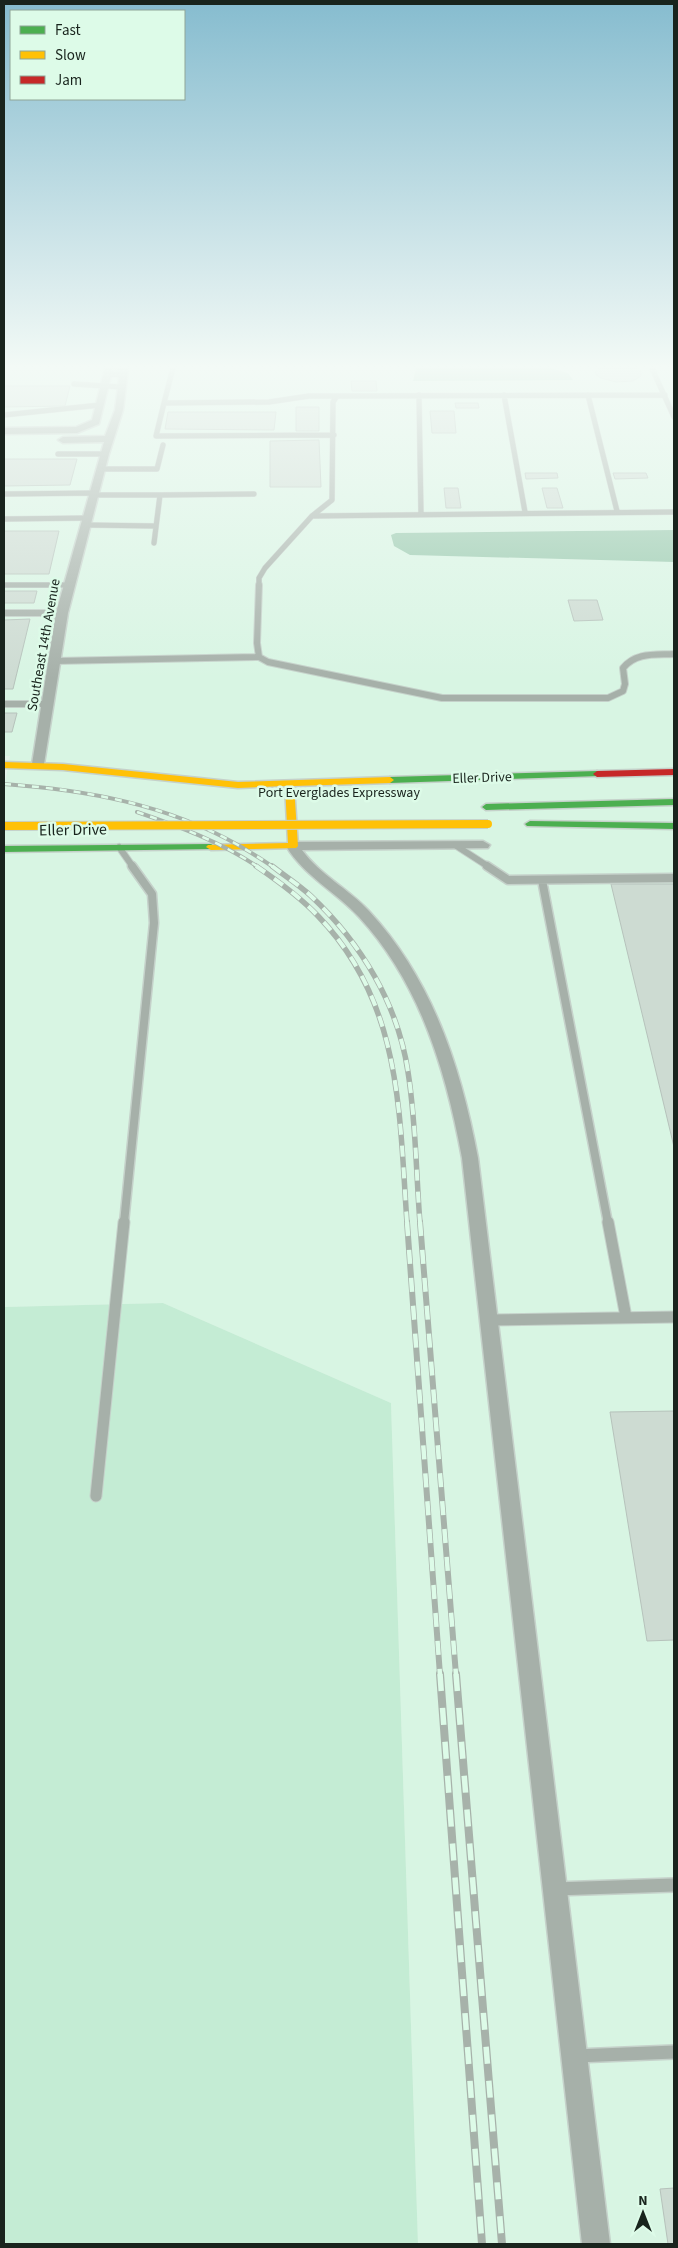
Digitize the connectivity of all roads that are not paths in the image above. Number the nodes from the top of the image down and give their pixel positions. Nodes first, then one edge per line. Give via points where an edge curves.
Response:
1 (101, 469) joint
2 (157, 469) edge
3 (333, 469) edge
4 (420, 469) edge
5 (517, 469) edge
6 (606, 469) edge
7 (4, 494) edge
8 (95, 494) junction
9 (254, 494) dead end
10 (160, 495) junction
11 (525, 512) junction
12 (617, 512) junction
13 (674, 512) edge
14 (421, 514) junction
15 (312, 516) junction
16 (4, 519) edge
17 (88, 522) junction
18 (156, 526) junction
19 (154, 543) dead end
20 (4, 585) edge
21 (70, 585) junction
22 (4, 613) edge
23 (62, 613) junction
24 (674, 654) edge
25 (259, 657) junction
26 (55, 661) junction
27 (4, 704) edge
28 (49, 704) junction
29 (4, 764) edge
30 (38, 764) junction
31 (674, 772) edge
32 (289, 784) junction
33 (674, 802) edge
34 (482, 807) dead end
35 (281, 808) dead end
36 (301, 808) dead end
37 (493, 824) dead end
38 (518, 824) dead end
39 (4, 826) edge
40 (674, 826) edge
41 (455, 845) junction
42 (483, 845) dead end
43 (293, 846) junction
44 (119, 847) junction
45 (4, 849) edge
46 (674, 878) edge
47 (542, 880) junction
48 (626, 1317) junction
49 (674, 1317) edge
50 (488, 1320) junction
51 (96, 1496) dead end
52 (674, 1885) edge
53 (553, 1889) junction
54 (674, 2052) edge
55 (574, 2056) junction
56 (596, 2244) edge

1 - 2 lane
1 - 8 street, Southeast 14th Avenue
3 - 15 lane via 332,500
4 - 14 lane
5 - 11 lane
6 - 12 lane
7 - 8 lane
8 - 10 lane
8 - 17 street, Southeast 14th Avenue
9 - 10 lane
10 - 18 lane
11 - 12 lane
11 - 14 lane
12 - 13 lane
14 - 15 lane
15 - 25 lane via 259,578
16 - 17 lane
17 - 18 lane
17 - 21 street, Southeast 14th Avenue
18 - 19 lane
20 - 21 lane
21 - 23 street, Southeast 14th Avenue
22 - 23 lane
23 - 26 street, Southeast 14th Avenue
24 - 25 lane via 637,656 628,660 623,668 625,690 608,698 472,699 442,698 268,662
25 - 26 lane
26 - 28 street, Southeast 14th Avenue
27 - 28 lane
28 - 30 street, Southeast 14th Avenue
29 - 30 main road, Eller Drive
30 - 32 main road, Eller Drive via 196,782
31 - 32 main road, Eller Drive
32 - 43 main road
33 - 34 main road
35 - 36 main road, Port Everglades Expressway
37 - 39 main road, Port Everglades Expressway, bridge
38 - 40 main road
41 - 42 street, Eller Drive
41 - 43 street, Eller Drive
41 - 47 lane via 508,880
43 - 44 main road, Eller Drive
43 - 50 street via 303,861 344,894 378,930 405,967 435,1029 464,1123
44 - 45 main road, Eller Drive
44 - 51 lane via 152,894 154,924
46 - 47 lane
47 - 48 lane
48 - 49 lane
48 - 50 lane
50 - 53 street
52 - 53 lane
53 - 55 street
54 - 55 lane
55 - 56 street

